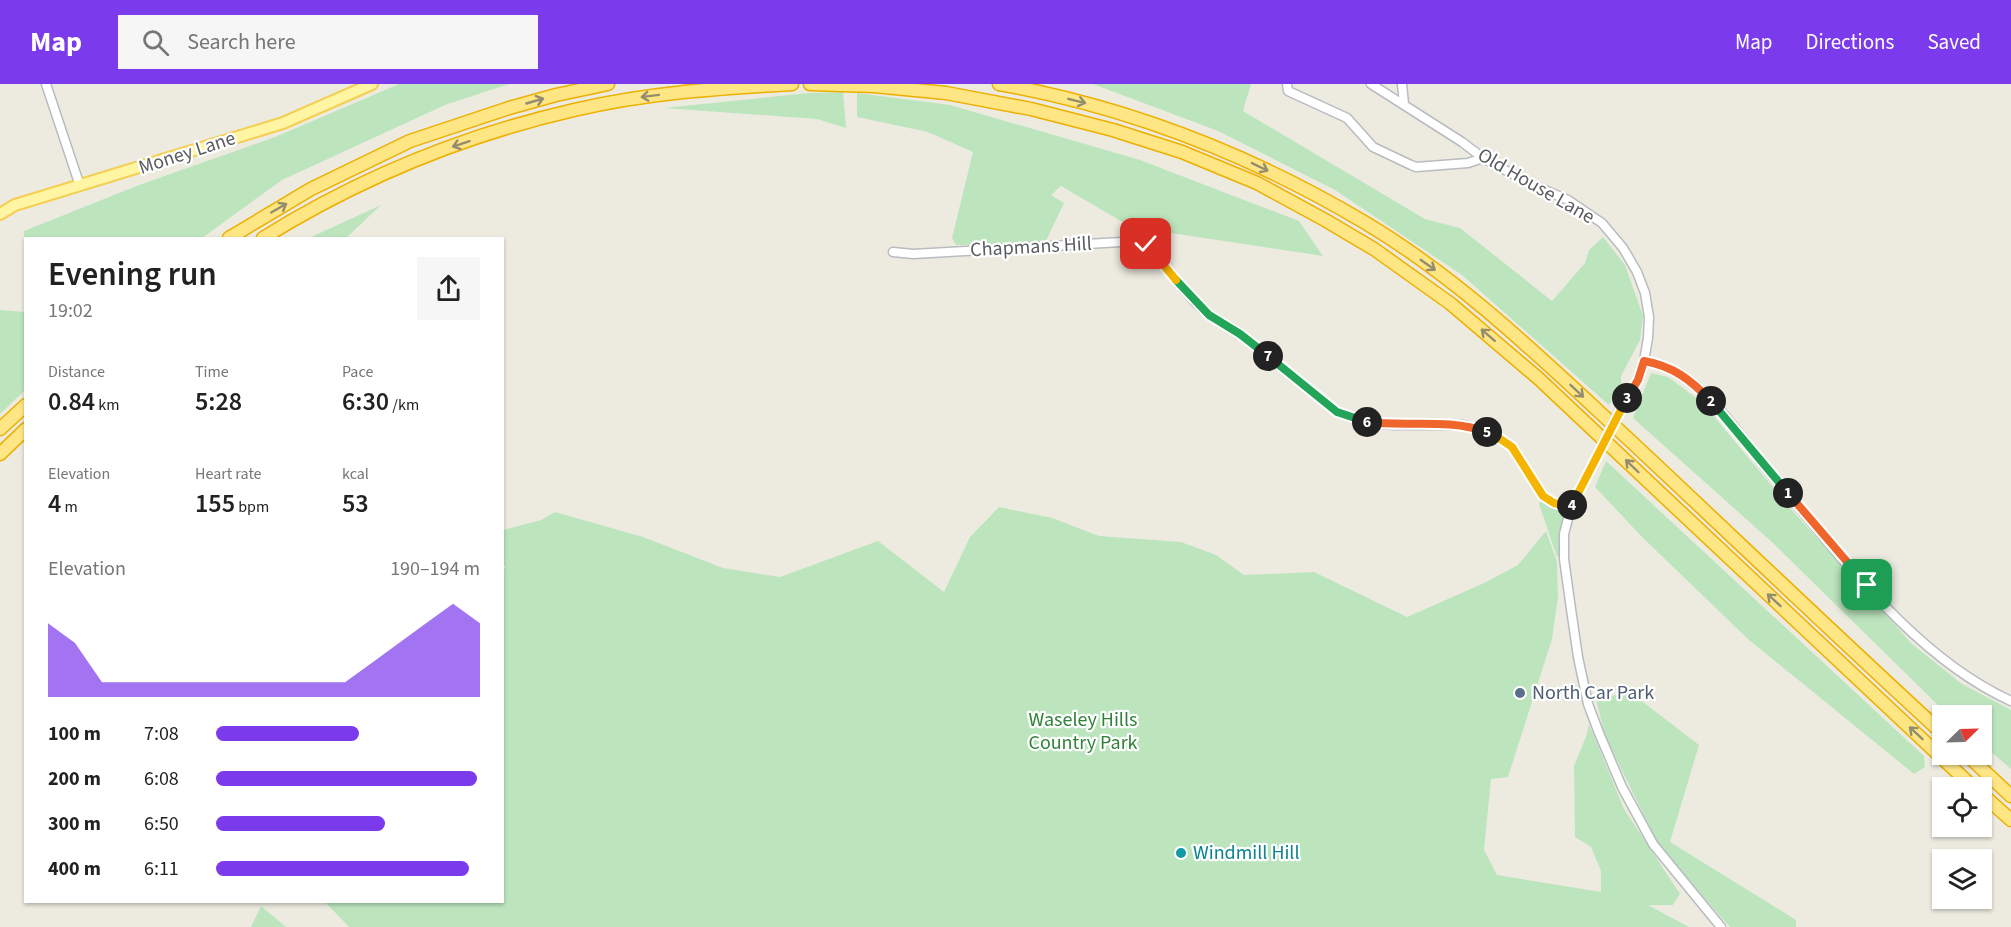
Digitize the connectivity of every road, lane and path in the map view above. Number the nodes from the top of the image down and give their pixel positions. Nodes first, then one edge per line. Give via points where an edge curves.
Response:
1 (46, 84) edge
2 (372, 84) edge
3 (608, 84) edge
4 (792, 84) edge
5 (810, 84) edge
6 (999, 84) edge
7 (1287, 84) edge
8 (1371, 84) edge
9 (1402, 84) edge
10 (1404, 104) junction
11 (1483, 158) junction
12 (80, 186) junction
13 (0, 214) edge
14 (231, 237) edge
15 (265, 237) edge
16 (893, 252) dead end
17 (1644, 361) junction
18 (24, 407) edge
19 (0, 429) edge
20 (24, 431) edge
21 (0, 454) edge
22 (1571, 507) junction
23 (2011, 701) edge
24 (1932, 724) edge
25 (1978, 765) edge
26 (1962, 777) edge
27 (2011, 796) edge
28 (1992, 803) edge
29 (2011, 820) edge
30 (1721, 927) edge

1 - 12 street
2 - 12 main road, Money Lane via 283,123
14 -> 3 highway via 311,189 410,141 509,108
4 -> 15 highway via 641,97 507,128 373,178
26 -> 5 highway via 1538,378 1451,304 1374,249 1257,183 1182,152 1113,130 946,93
6 -> 24 highway via 1116,111 1240,157 1366,224 1431,267 1533,351
7 - 11 street via 1288,91 1347,118 1373,147 1416,167
8 - 10 street, Old House Lane
9 - 10 street
10 - 11 street, Old House Lane
11 - 17 street, Old House Lane via 1568,200 1602,223 1623,248 1637,272 1646,301 1649,328
12 - 13 main road, Money Lane
16 - 22 street, Chapmans Hill via 1139,241 1146,244 1209,315 1240,334 1337,412 1364,422 1463,425 1490,433 1512,447 1543,496
17 - 22 street, Old House Lane, bridge via 1638,380
17 - 23 street via 1662,364 1695,384 1916,637 1967,676
18 - 19 highway
20 - 21 highway
22 - 30 street, Old House Lane via 1564,534 1564,559 1578,657 1596,727 1653,844
25 - 27 highway
28 - 29 highway

